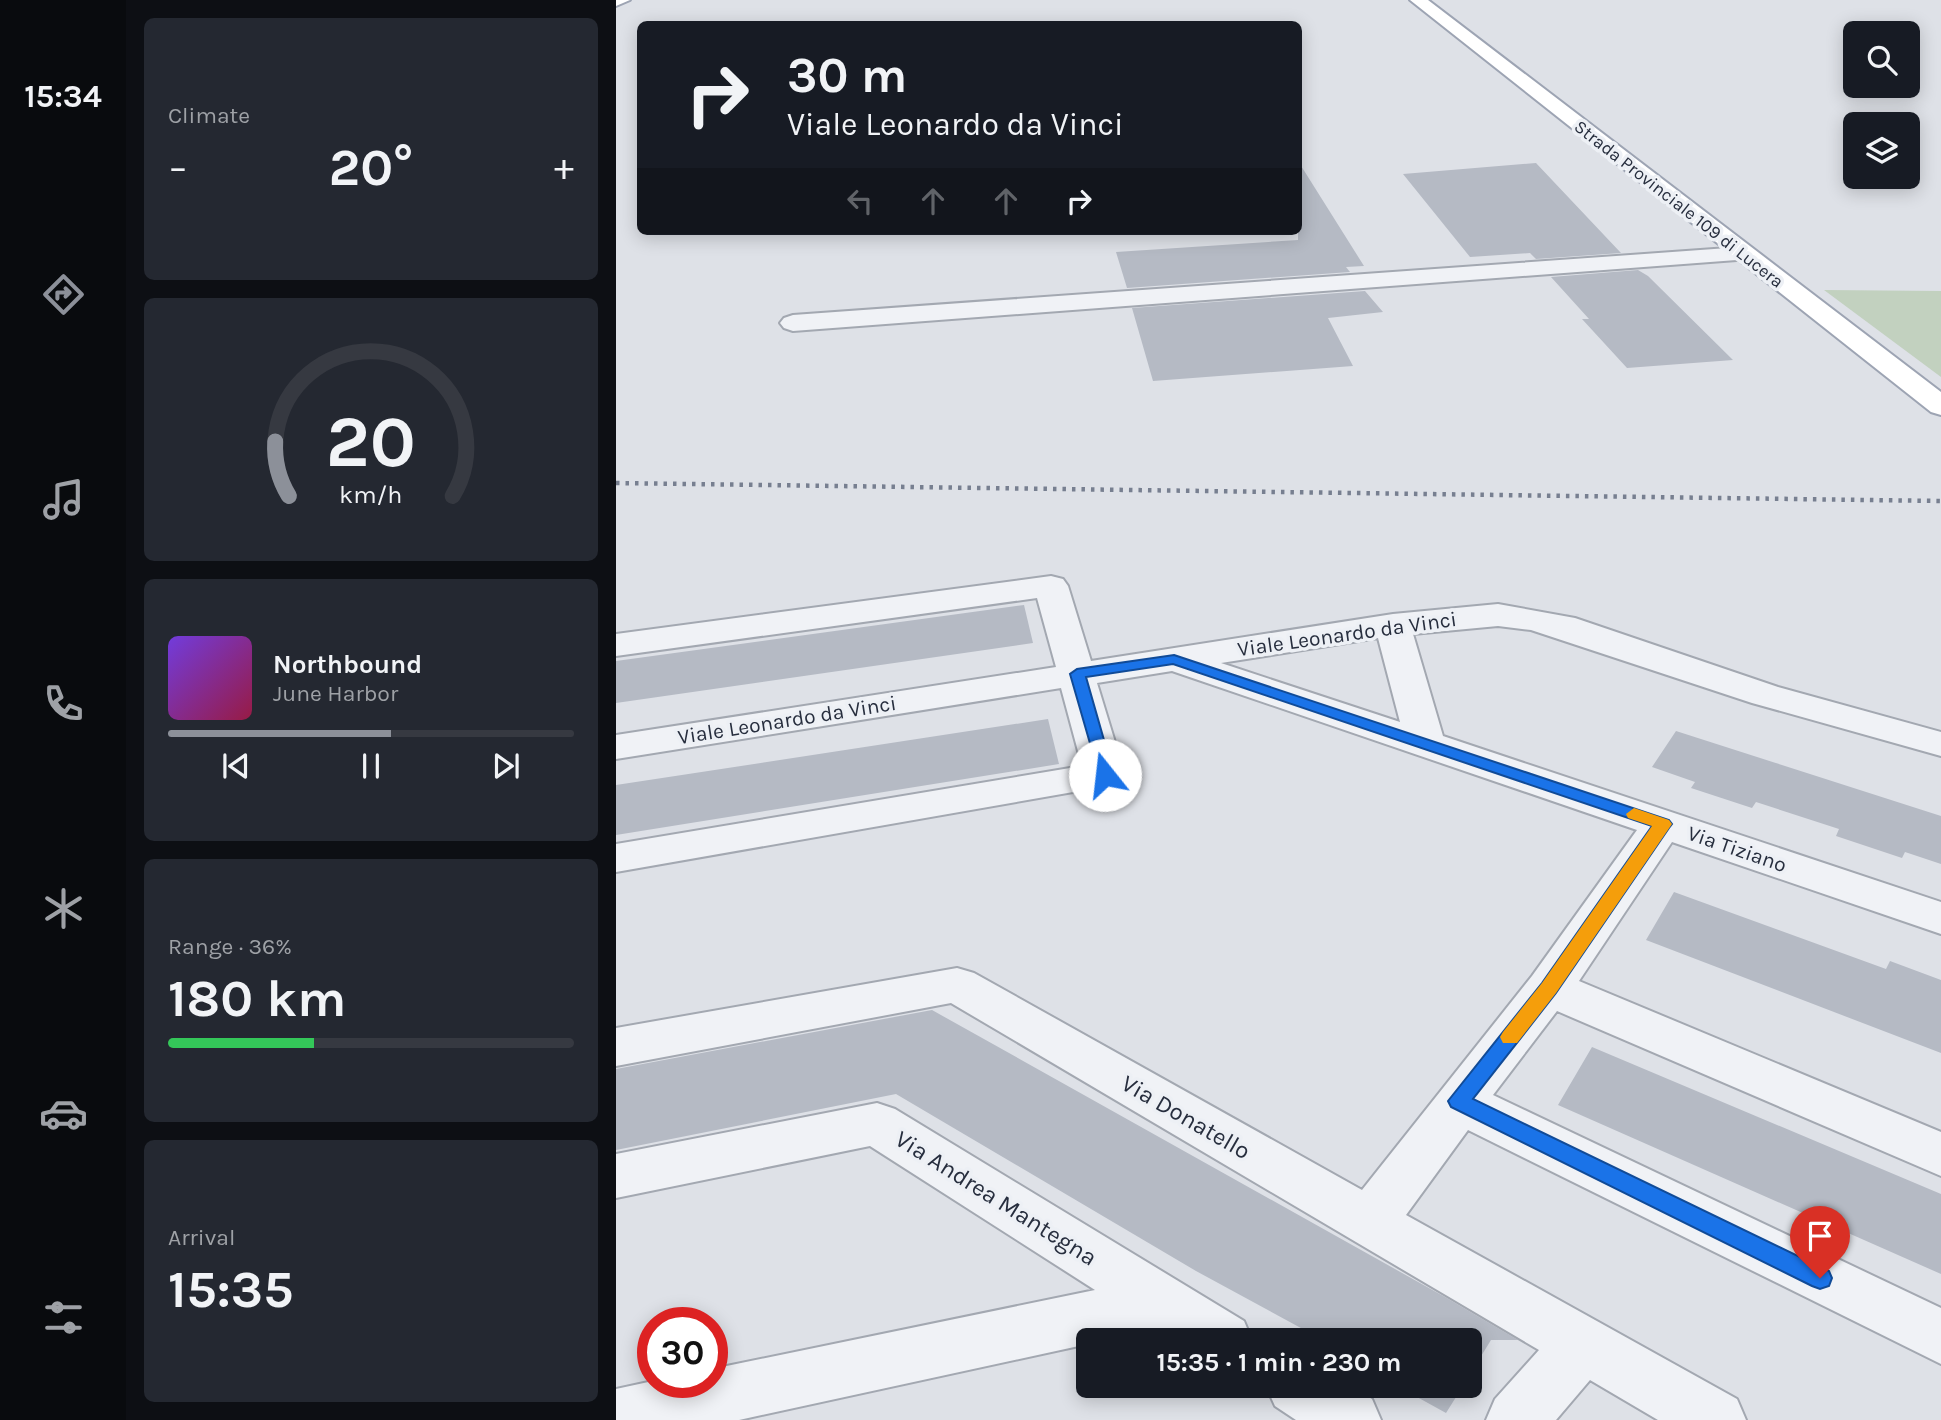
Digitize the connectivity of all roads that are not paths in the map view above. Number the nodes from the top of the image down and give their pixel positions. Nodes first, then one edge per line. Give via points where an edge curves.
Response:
1 (622, 0) edge
2 (1418, 0) edge
3 (616, 1) edge
4 (1742, 254) junction
5 (793, 323) dead end
6 (1941, 406) edge
7 (1393, 625) junction
8 (616, 645) edge
9 (1174, 659) junction
10 (1077, 674) junction
11 (1425, 743) junction
12 (1941, 744) edge
13 (616, 747) edge
14 (1663, 824) junction
15 (616, 858) edge
16 (1941, 918) edge
17 (1549, 988) junction
18 (616, 1047) edge
19 (1459, 1101) junction
20 (1941, 1155) edge
21 (616, 1176) edge
22 (1369, 1223) junction
23 (1162, 1303) junction
24 (1203, 1328) edge
25 (1941, 1337) edge
26 (1582, 1345) junction
27 (1315, 1398) edge
28 (616, 1418) edge
29 (1350, 1420) edge
30 (1517, 1420) edge
31 (1715, 1420) edge

1 - 3 main road
2 - 4 main road, Strada Provinciale 109 di Lucera
4 - 5 street
4 - 6 main road, Strada Provinciale 109 di Lucera
7 - 9 street, Viale Leonardo da Vinci
7 - 11 street
7 - 12 street, Viale Leonardo da Vinci via 1498,615 1531,619 1765,695
8 - 10 street via 1051,586
9 - 10 street, Viale Leonardo da Vinci
9 - 11 street, Via Tiziano
10 - 13 street, Viale Leonardo da Vinci
10 - 15 street via 1105,775
11 - 14 street, Via Tiziano
14 - 16 street, Via Tiziano
14 - 17 street
17 - 19 street
17 - 20 street
18 - 22 street, Via Donatello via 957,985
19 - 22 street
19 - 25 street
21 - 23 street, Via Andrea Mantegna via 877,1124
22 - 26 street, Via Donatello
23 - 24 street, Via Andrea Mantegna
23 - 28 street
26 - 30 street
26 - 31 street, Via Donatello
27 - 29 street

